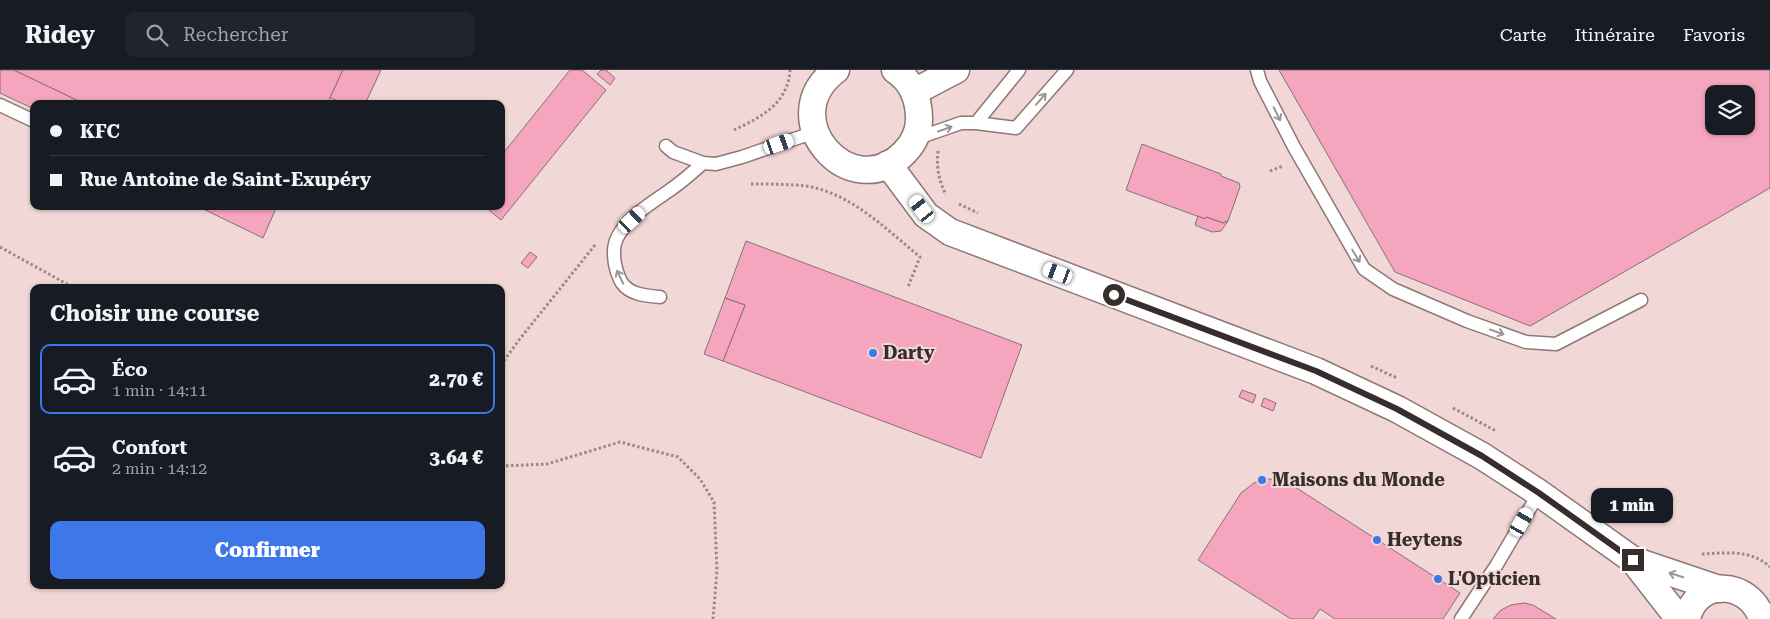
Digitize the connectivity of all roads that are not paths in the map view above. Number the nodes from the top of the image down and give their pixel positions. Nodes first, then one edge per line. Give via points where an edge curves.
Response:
1 (895, 70) edge
2 (956, 70) edge
3 (1020, 70) edge
4 (1067, 70) edge
5 (1257, 70) edge
6 (825, 75) edge
7 (914, 92) junction
8 (0, 105) edge
9 (30, 119) edge
10 (976, 123) junction
11 (815, 132) junction
12 (915, 139) junction
13 (666, 146) dead end
14 (703, 163) junction
15 (888, 164) junction
16 (660, 297) dead end
17 (1641, 300) dead end
18 (1539, 493) junction
19 (1633, 560) junction
20 (1719, 588) junction
21 (1763, 609) edge
22 (1461, 619) edge
23 (1679, 619) edge
24 (1687, 619) edge

1 - 7 street via 908,81
2 - 7 street
3 - 10 lane
10 -> 4 lane via 1016,128
5 -> 17 lane via 1294,147 1364,270 1393,289 1526,342 1556,344
6 - 11 street via 814,100
7 - 12 street via 919,107
8 - 9 lane
12 -> 10 lane via 961,123
11 - 14 lane via 742,157 716,164
11 - 15 street via 821,146 844,165 874,169
12 - 15 street via 899,158
13 - 14 lane via 673,152
16 -> 14 lane via 632,291 622,283 616,268 615,241 646,206
15 - 18 street via 926,215 950,232 1334,380 1397,409 1482,456
18 - 19 street
18 - 22 lane
20 -> 19 street
19 - 23 street
20 - 21 street via 1739,591
20 - 24 street via 1695,601

